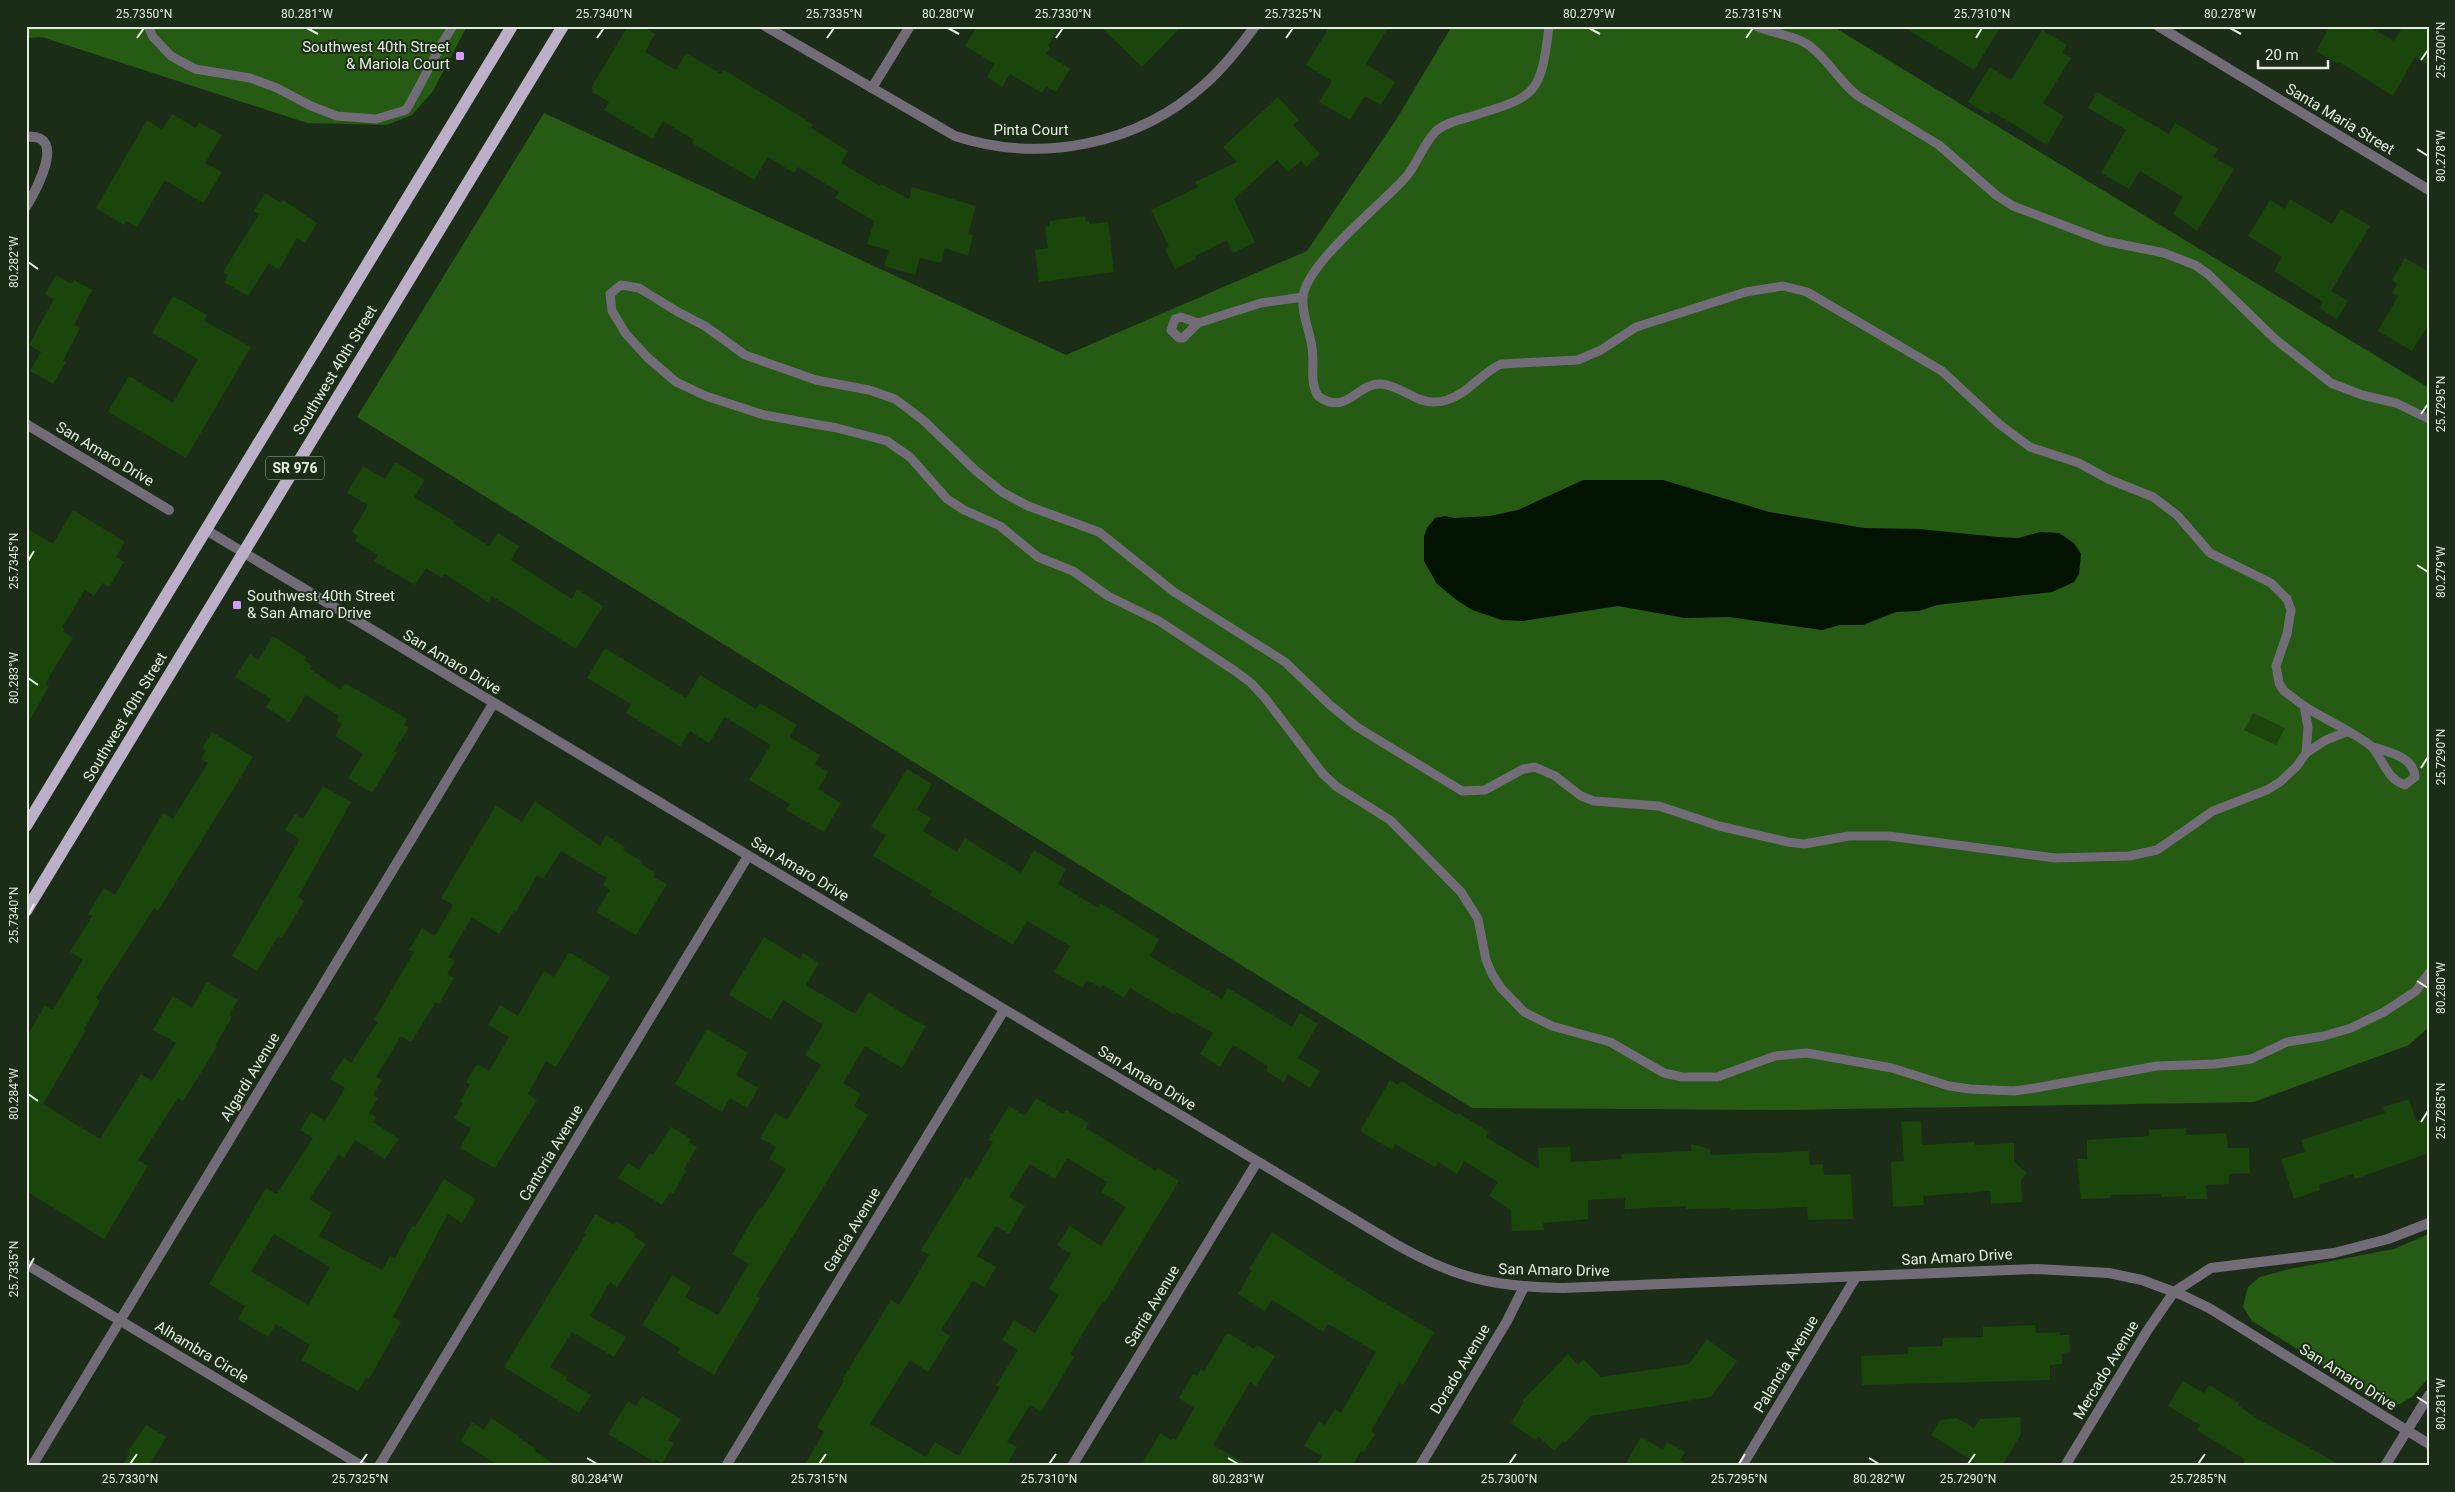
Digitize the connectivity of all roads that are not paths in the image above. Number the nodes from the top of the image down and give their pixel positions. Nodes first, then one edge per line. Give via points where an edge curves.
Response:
1 (148, 26) edge
2 (453, 26) edge
3 (512, 26) edge
4 (563, 26) edge
5 (765, 26) edge
6 (910, 26) edge
7 (1255, 26) edge
8 (1548, 26) edge
9 (1756, 26) edge
10 (2158, 26) edge
11 (872, 88) junction
12 (26, 137) edge
13 (2429, 190) edge
14 (26, 207) edge
15 (1303, 297) junction
16 (1198, 323) dead end
17 (2429, 419) edge
18 (26, 424) edge
19 (169, 510) dead end
20 (206, 530) junction
21 (244, 553) junction
22 (493, 704) junction
23 (2304, 706) junction
24 (2346, 732) junction
25 (2372, 747) junction
26 (2306, 753) junction
27 (26, 826) edge
28 (748, 856) junction
29 (26, 911) edge
30 (2429, 973) edge
31 (1004, 1010) junction
32 (1257, 1162) junction
33 (2429, 1223) edge
34 (26, 1264) edge
35 (1856, 1277) junction
36 (1524, 1287) junction
37 (2174, 1292) junction
38 (120, 1321) junction
39 (2429, 1395) edge
40 (2406, 1430) junction
41 (2429, 1444) edge
42 (32, 1466) edge
43 (362, 1466) edge
44 (379, 1466) edge
45 (726, 1466) edge
46 (1072, 1466) edge
47 (1420, 1466) edge
48 (1742, 1466) edge
49 (2065, 1466) edge
50 (2386, 1466) edge

1 - 2 lane via 153,37 171,56 195,69 250,78 337,116 376,119 406,110
3 - 20 main road, Southwest 40th Street / SR 976
4 - 21 main road, Southwest 40th Street / SR 976
5 - 11 street, Pinta Court
6 - 11 street
7 - 11 street, Pinta Court via 1204,85 1168,112 1124,133 1082,145 1034,148 979,144 955,136
8 - 15 lane via 1545,58 1540,77 1531,92 1510,104 1457,120 1435,132 1406,177 1357,224 1313,274
9 - 17 lane via 1806,43 1816,50 1846,87 1927,137 2013,206 2105,241 2164,253 2194,265 2208,274 2275,339 2331,383 2396,403
10 - 13 street, Santa Maria Street
12 - 14 street via 35,136 47,146 47,160 39,184
15 - 16 lane via 1261,303
15 - 23 lane via 1313,351 1314,389 1318,396 1333,404 1381,384 1424,402 1445,400 1467,390 1491,368 1501,364 1578,360 1601,350 1642,324 1746,292 1784,286 1807,292 1942,371 1999,424 2030,447 2080,463 2108,480 2153,497 2176,515 2210,553 2257,575 2280,591 2287,599 2291,616 2276,675 2284,691
18 - 19 street, San Amaro Drive
20 - 21 street, San Amaro Drive
20 - 27 main road, Southwest 40th Street / SR 976
21 - 22 street, San Amaro Drive
21 - 29 main road, Southwest 40th Street / SR 976
22 - 28 street, San Amaro Drive
22 - 38 street, Algardi Avenue
23 - 24 lane
23 - 26 lane via 2308,727
24 - 25 lane
24 - 26 lane
25 - 25 lane via 2394,780 2405,785 2415,777 2415,771 2407,761
26 - 30 lane via 2298,766 2268,790 2213,811 2157,850 2130,856 2034,856 1888,836 1849,836 1804,844 1788,842 1719,826 1660,806 1594,801 1581,796 1545,770 1534,767 1485,790 1462,791 1357,727 1285,662 1174,592 1099,532 1028,506 1002,492 923,420 894,399 869,390 816,380 745,355 705,326 640,288 621,285 610,294 612,311 626,334 676,382 706,396 764,415 888,441 910,456 947,499 1000,526 1038,557 1073,571 1108,596 1159,621 1235,671 1265,698 1323,774 1337,787 1390,820 1461,892 1478,919 1492,974 1524,1012 1552,1026 1610,1042 1664,1072 1682,1078 1717,1076 1775,1056 1808,1053 1892,1068 1949,1086 1970,1089 2035,1088 2157,1066 2215,1064 2251,1058 2281,1044 2351,1028 2403,1001 2416,991
28 - 31 street, San Amaro Drive
28 - 44 street, Cantoria Avenue
31 - 32 street, San Amaro Drive
31 - 45 street, Garcia Avenue
32 - 36 street, San Amaro Drive via 1430,1262 1476,1280
32 - 46 street, Sarria Avenue
33 - 37 street via 2388,1239 2334,1253 2211,1268
34 - 38 street, Alhambra Circle
35 - 36 street, San Amaro Drive via 1602,1288
35 - 37 street, San Amaro Drive via 1991,1270 2084,1270 2142,1280
35 - 48 street, Palancia Avenue
36 - 47 street, Dorado Avenue
37 - 40 street, San Amaro Drive via 2208,1308
37 - 49 street, Mercado Avenue
38 - 42 street, Algardi Avenue
38 - 43 street, Alhambra Circle
39 - 40 street
40 - 41 street, San Amaro Drive
40 - 50 street

